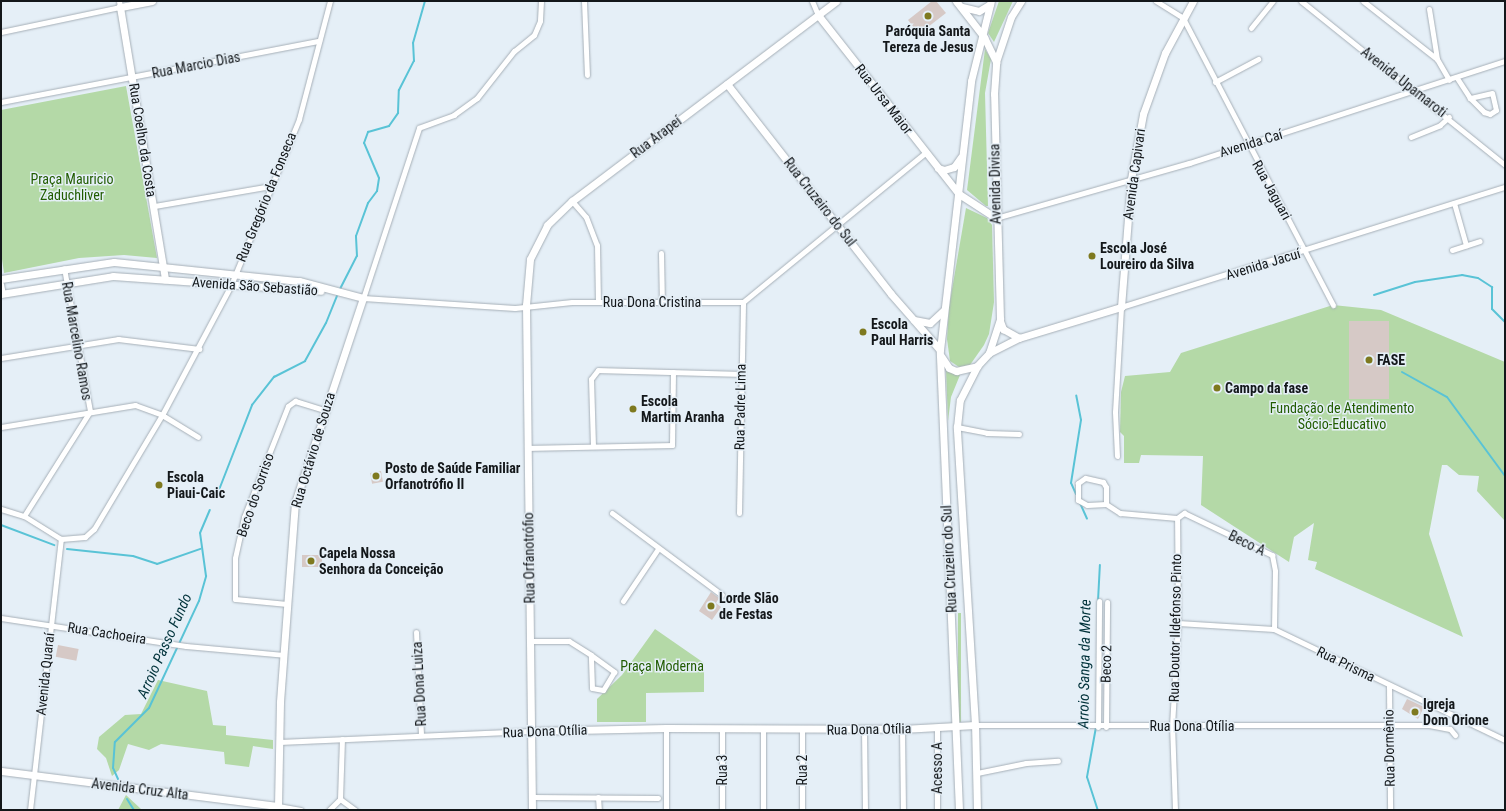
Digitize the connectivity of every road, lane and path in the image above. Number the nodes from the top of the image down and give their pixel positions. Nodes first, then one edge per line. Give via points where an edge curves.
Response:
1 (152, 1) edge
2 (330, 1) edge
3 (540, 1) edge
4 (584, 1) edge
5 (812, 1) edge
6 (836, 1) edge
7 (1021, 1) edge
8 (1156, 1) edge
9 (1193, 1) edge
10 (1273, 1) edge
11 (1301, 1) edge
12 (1363, 1) edge
13 (991, 2) edge
14 (958, 3) edge
15 (119, 4) edge
16 (1429, 9) dead end
17 (818, 15) junction
18 (1183, 18) junction
19 (1251, 28) dead end
20 (1, 32) edge
21 (981, 32) junction
22 (319, 41) junction
23 (1258, 59) dead end
24 (1437, 59) junction
25 (1505, 61) edge
26 (996, 62) junction
27 (587, 75) dead end
28 (133, 77) junction
29 (1456, 78) junction
30 (1449, 80) junction
31 (1215, 82) junction
32 (727, 84) junction
33 (1416, 91) junction
34 (1470, 98) junction
35 (1, 102) edge
36 (1449, 117) junction
37 (1411, 137) dead end
38 (1247, 145) junction
39 (926, 152) junction
40 (961, 157) junction
41 (1505, 165) edge
42 (938, 168) junction
43 (1131, 179) junction
44 (271, 186) junction
45 (1505, 187) edge
46 (959, 194) junction
47 (572, 201) junction
48 (1454, 204) junction
49 (154, 206) junction
50 (996, 218) junction
51 (837, 223) junction
52 (1480, 241) dead end
53 (1466, 245) junction
54 (1452, 250) dead end
55 (1306, 251) junction
56 (661, 253) dead end
57 (165, 265) junction
58 (64, 268) junction
59 (236, 273) junction
60 (1, 279) edge
61 (165, 279) junction
62 (66, 281) junction
63 (1, 284) edge
64 (231, 285) junction
65 (326, 290) junction
66 (2, 294) edge
67 (363, 298) junction
68 (598, 302) junction
69 (662, 302) junction
70 (743, 302) junction
71 (526, 305) junction
72 (1332, 305) dead end
73 (1121, 307) junction
74 (944, 311) junction
75 (912, 319) junction
76 (1000, 319) junction
77 (1019, 338) junction
78 (80, 346) junction
79 (199, 349) junction
80 (940, 350) junction
81 (989, 353) junction
82 (1, 358) edge
83 (977, 366) junction
84 (672, 372) junction
85 (741, 374) junction
86 (324, 410) junction
87 (90, 411) junction
88 (162, 415) junction
89 (1, 427) edge
90 (957, 427) junction
91 (1019, 434) dead end
92 (198, 437) dead end
93 (593, 446) junction
94 (527, 448) junction
95 (1117, 456) dead end
96 (1106, 504) junction
97 (1, 509) edge
98 (612, 513) dead end
99 (739, 513) dead end
100 (24, 516) junction
101 (1177, 518) junction
102 (61, 539) junction
103 (658, 549) junction
104 (722, 595) dead end
105 (1099, 601) dead end
106 (623, 602) dead end
107 (1107, 602) dead end
108 (287, 604) junction
109 (1, 618) edge
110 (1178, 623) junction
111 (50, 624) junction
112 (1274, 629) junction
113 (416, 632) dead end
114 (531, 641) junction
115 (284, 655) junction
116 (591, 655) junction
117 (1389, 685) junction
118 (1389, 724) junction
119 (976, 725) junction
120 (958, 726) junction
121 (1098, 726) junction
122 (1106, 726) junction
123 (1172, 726) junction
124 (937, 727) junction
125 (666, 728) junction
126 (722, 729) junction
127 (864, 729) junction
128 (902, 729) junction
129 (762, 730) junction
130 (802, 730) junction
131 (531, 731) junction
132 (1455, 734) dead end
133 (421, 735) junction
134 (342, 739) junction
135 (1505, 740) edge
136 (279, 742) junction
137 (1058, 761) dead end
138 (1, 771) edge
139 (977, 773) junction
140 (34, 776) junction
141 (532, 797) junction
142 (598, 797) junction
143 (658, 798) dead end
144 (340, 799) junction
145 (278, 808) edge
146 (30, 810) edge
147 (301, 810) edge
148 (329, 810) edge
149 (355, 810) edge
150 (532, 810) edge
151 (598, 810) edge
152 (666, 810) edge
153 (722, 810) edge
154 (763, 810) edge
155 (802, 810) edge
156 (864, 810) edge
157 (903, 810) edge
158 (937, 810) edge
159 (959, 810) edge
160 (977, 810) edge
161 (1175, 810) edge
162 (1390, 810) edge

1 - 15 street
2 - 22 street, Rua Gregório da Fonseca
3 - 67 street, Rua Octávio de Souza via 540,21 534,35 514,51 477,98 454,115 419,128
4 - 27 street
5 - 17 street, Rua Ursa Maior
6 - 17 street, Rua Arapeí
7 - 26 street, Avenida Divisa
8 - 18 street
9 - 18 street, Avenida Capivari
10 - 19 street
11 - 33 street, Avenida Upamaroti
12 - 24 street
13 - 14 street via 979,11
13 - 21 street
14 - 21 street
15 - 20 street
15 - 28 street, Rua Coelho da Costa
16 - 24 street
17 - 32 street, Rua Arapeí
17 - 39 street, Rua Ursa Maior
18 - 31 street, Rua Jaguari
18 - 43 street, Avenida Capivari via 1165,53 1143,114
21 - 26 street via 994,53
21 - 40 street via 971,81
22 - 28 street, Rua Marcio Dias
22 - 44 street, Rua Gregório da Fonseca via 298,119
23 - 31 street
24 - 30 street
25 - 29 street, Avenida Caí
26 - 50 street, Avenida Divisa
28 - 35 street, Rua Marcio Dias
28 - 49 street, Rua Coelho da Costa
29 - 30 street, Avenida Caí
29 - 34 street
30 - 33 street, Avenida Caí
31 - 38 street, Rua Jaguari
32 - 47 street, Rua Arapeí
32 - 51 street, Rua Cruzeiro do Sul
33 - 36 street, Avenida Upamaroti
33 - 38 street, Avenida Caí
34 - 34 street via 1484,112 1490,114 1496,110 1492,93
36 - 37 street via 1440,125
36 - 41 street, Avenida Upamaroti
38 - 43 street, Avenida Caí
38 - 55 street, Rua Jaguari
39 - 42 street, Rua Ursa Maior
39 - 51 street
40 - 42 street via 948,170
40 - 46 street
42 - 46 street, Rua Ursa Maior
43 - 50 street, Avenida Caí
43 - 73 street, Avenida Capivari
44 - 49 street
44 - 59 street, Rua Gregório da Fonseca
45 - 48 street, Avenida Jacuí
46 - 50 street, Rua Ursa Maior
46 - 74 street
47 - 68 street via 586,217 597,245
47 - 71 street, Rua Arapeí via 547,225 530,259
48 - 53 street
48 - 55 street, Avenida Jacuí
49 - 57 street, Rua Coelho da Costa
50 - 76 street, Avenida Divisa
51 - 70 street
51 - 75 street, Rua Cruzeiro do Sul
52 - 53 street
53 - 54 street
55 - 72 street, Rua Jaguari
55 - 73 street, Avenida Jacuí
56 - 69 street
57 - 58 street, Avenida São Sebastião via 114,262
57 - 59 street, Avenida São Sebastião
57 - 61 street, Rua Coelho da Costa
58 - 60 street, Avenida São Sebastião
58 - 62 street, Rua Marcelino Ramos
59 - 64 street, Rua Gregório da Fonseca
59 - 65 street, Avenida São Sebastião via 299,281
61 - 62 street, Avenida São Sebastião via 113,276
61 - 64 street, Avenida São Sebastião
62 - 66 street, Avenida São Sebastião
62 - 78 street, Rua Marcelino Ramos
63 - 66 street
64 - 65 street, Avenida São Sebastião
64 - 79 street, Rua Gregório da Fonseca
65 - 67 street, Rua Dona Cristina
67 - 71 street, Rua Dona Cristina via 515,308
67 - 86 street, Rua Octávio de Souza
68 - 69 street, Rua Dona Cristina
68 - 71 street, Rua Dona Cristina
69 - 70 street, Rua Dona Cristina
70 - 85 street, Rua Padre Lima
71 - 94 street, Rua Orfanotrófio
73 - 77 street, Avenida Jacuí
73 - 95 street, Avenida Capivari
74 - 75 street via 930,324
74 - 80 street
75 - 80 street, Rua Cruzeiro do Sul
76 - 77 street via 1003,330
76 - 81 street, Avenida Divisa
77 - 81 street, Avenida Jacuí
78 - 79 street via 118,339
78 - 82 street
78 - 87 street, Rua Marcelino Ramos
79 - 88 street, Rua Gregório da Fonseca
80 - 83 street via 944,363 956,371
80 - 120 street, Rua Cruzeiro do Sul
81 - 83 street, Avenida Divisa
83 - 90 street, Rua Cruzeiro do Sul via 960,400
84 - 85 street
84 - 93 street via 593,373
84 - 93 street via 672,445
85 - 99 street, Rua Padre Lima
86 - 108 street, Rua Octávio de Souza via 295,502
86 - 108 street, Beco do Sorriso via 295,401 288,406 244,517 235,558 236,600
87 - 88 street via 135,405
87 - 89 street
87 - 100 street, Rua Marcelino Ramos
88 - 92 street
88 - 102 street, Rua Gregório da Fonseca via 94,529 85,537
90 - 91 street via 981,432
90 - 119 street, Rua Cruzeiro do Sul
93 - 94 street
94 - 114 street, Rua Orfanotrófio
96 - 96 street via 1081,503 1078,500 1078,483 1085,478 1103,482 1106,487
96 - 101 street via 1120,513
97 - 100 street
98 - 103 street
100 - 102 street
101 - 110 street, Rua Doutor Ildefonso Pinto
101 - 112 street, Beco A via 1184,513 1272,555 1275,571
102 - 111 street, Avenida Quaraí
103 - 104 street
103 - 106 street
105 - 121 street
107 - 122 street, Beco 2
108 - 115 street, Rua Octávio de Souza
109 - 111 street, Rua Cachoeira
110 - 112 street, Rua Prisma
110 - 123 street, Rua Doutor Ildefonso Pinto
111 - 115 street, Rua Cachoeira via 186,646
111 - 140 street, Avenida Quaraí
112 - 117 street, Rua Prisma
113 - 133 street, Rua Dona Luiza
114 - 116 street via 569,641
114 - 131 street, Rua Orfanotrófio
115 - 136 street, Rua Octávio de Souza
116 - 116 street via 614,672 603,690 592,688
117 - 118 street, Rua Dormênio
117 - 135 street, Rua Prisma
118 - 123 street, Rua Dona Otília
118 - 132 street, Rua Dona Otília via 1429,725 1450,729
118 - 162 street, Rua Dormênio
119 - 120 street, Rua Dona Otília
119 - 121 street, Rua Dona Otília
119 - 139 street, Rua Cruzeiro do Sul
120 - 124 street, Rua Dona Otília
120 - 159 street, Rua Cruzeiro do Sul
121 - 122 street, Rua Dona Otília
122 - 123 street, Rua Dona Otília
123 - 161 street, Rua Doutor Ildefonso Pinto
124 - 128 street, Rua Dona Otília
124 - 158 street, Acesso A
125 - 126 street, Rua Dona Otília
125 - 131 street, Rua Dona Otília
125 - 152 street
126 - 129 street, Rua Dona Otília
126 - 153 street, Rua 3
127 - 128 street, Rua Dona Otília
127 - 130 street, Rua Dona Otília
127 - 156 street
128 - 157 street
129 - 130 street, Rua Dona Otília
129 - 154 street
130 - 155 street, Rua 2
131 - 133 street, Rua Dona Otília
131 - 141 street, Rua Orfanotrófio
133 - 134 street, Rua Dona Otília
134 - 136 street, Rua Dona Otília
134 - 144 street
136 - 145 street, Rua Octávio de Souza
137 - 139 street via 1026,763
138 - 140 street, Avenida Cruz Alta
139 - 160 street, Rua Cruzeiro do Sul
140 - 145 street, Avenida Cruz Alta
140 - 146 street, Avenida Quaraí
141 - 142 street
141 - 150 street, Rua Orfanotrófio
142 - 143 street
142 - 151 street
144 - 148 street
144 - 149 street
145 - 147 street

